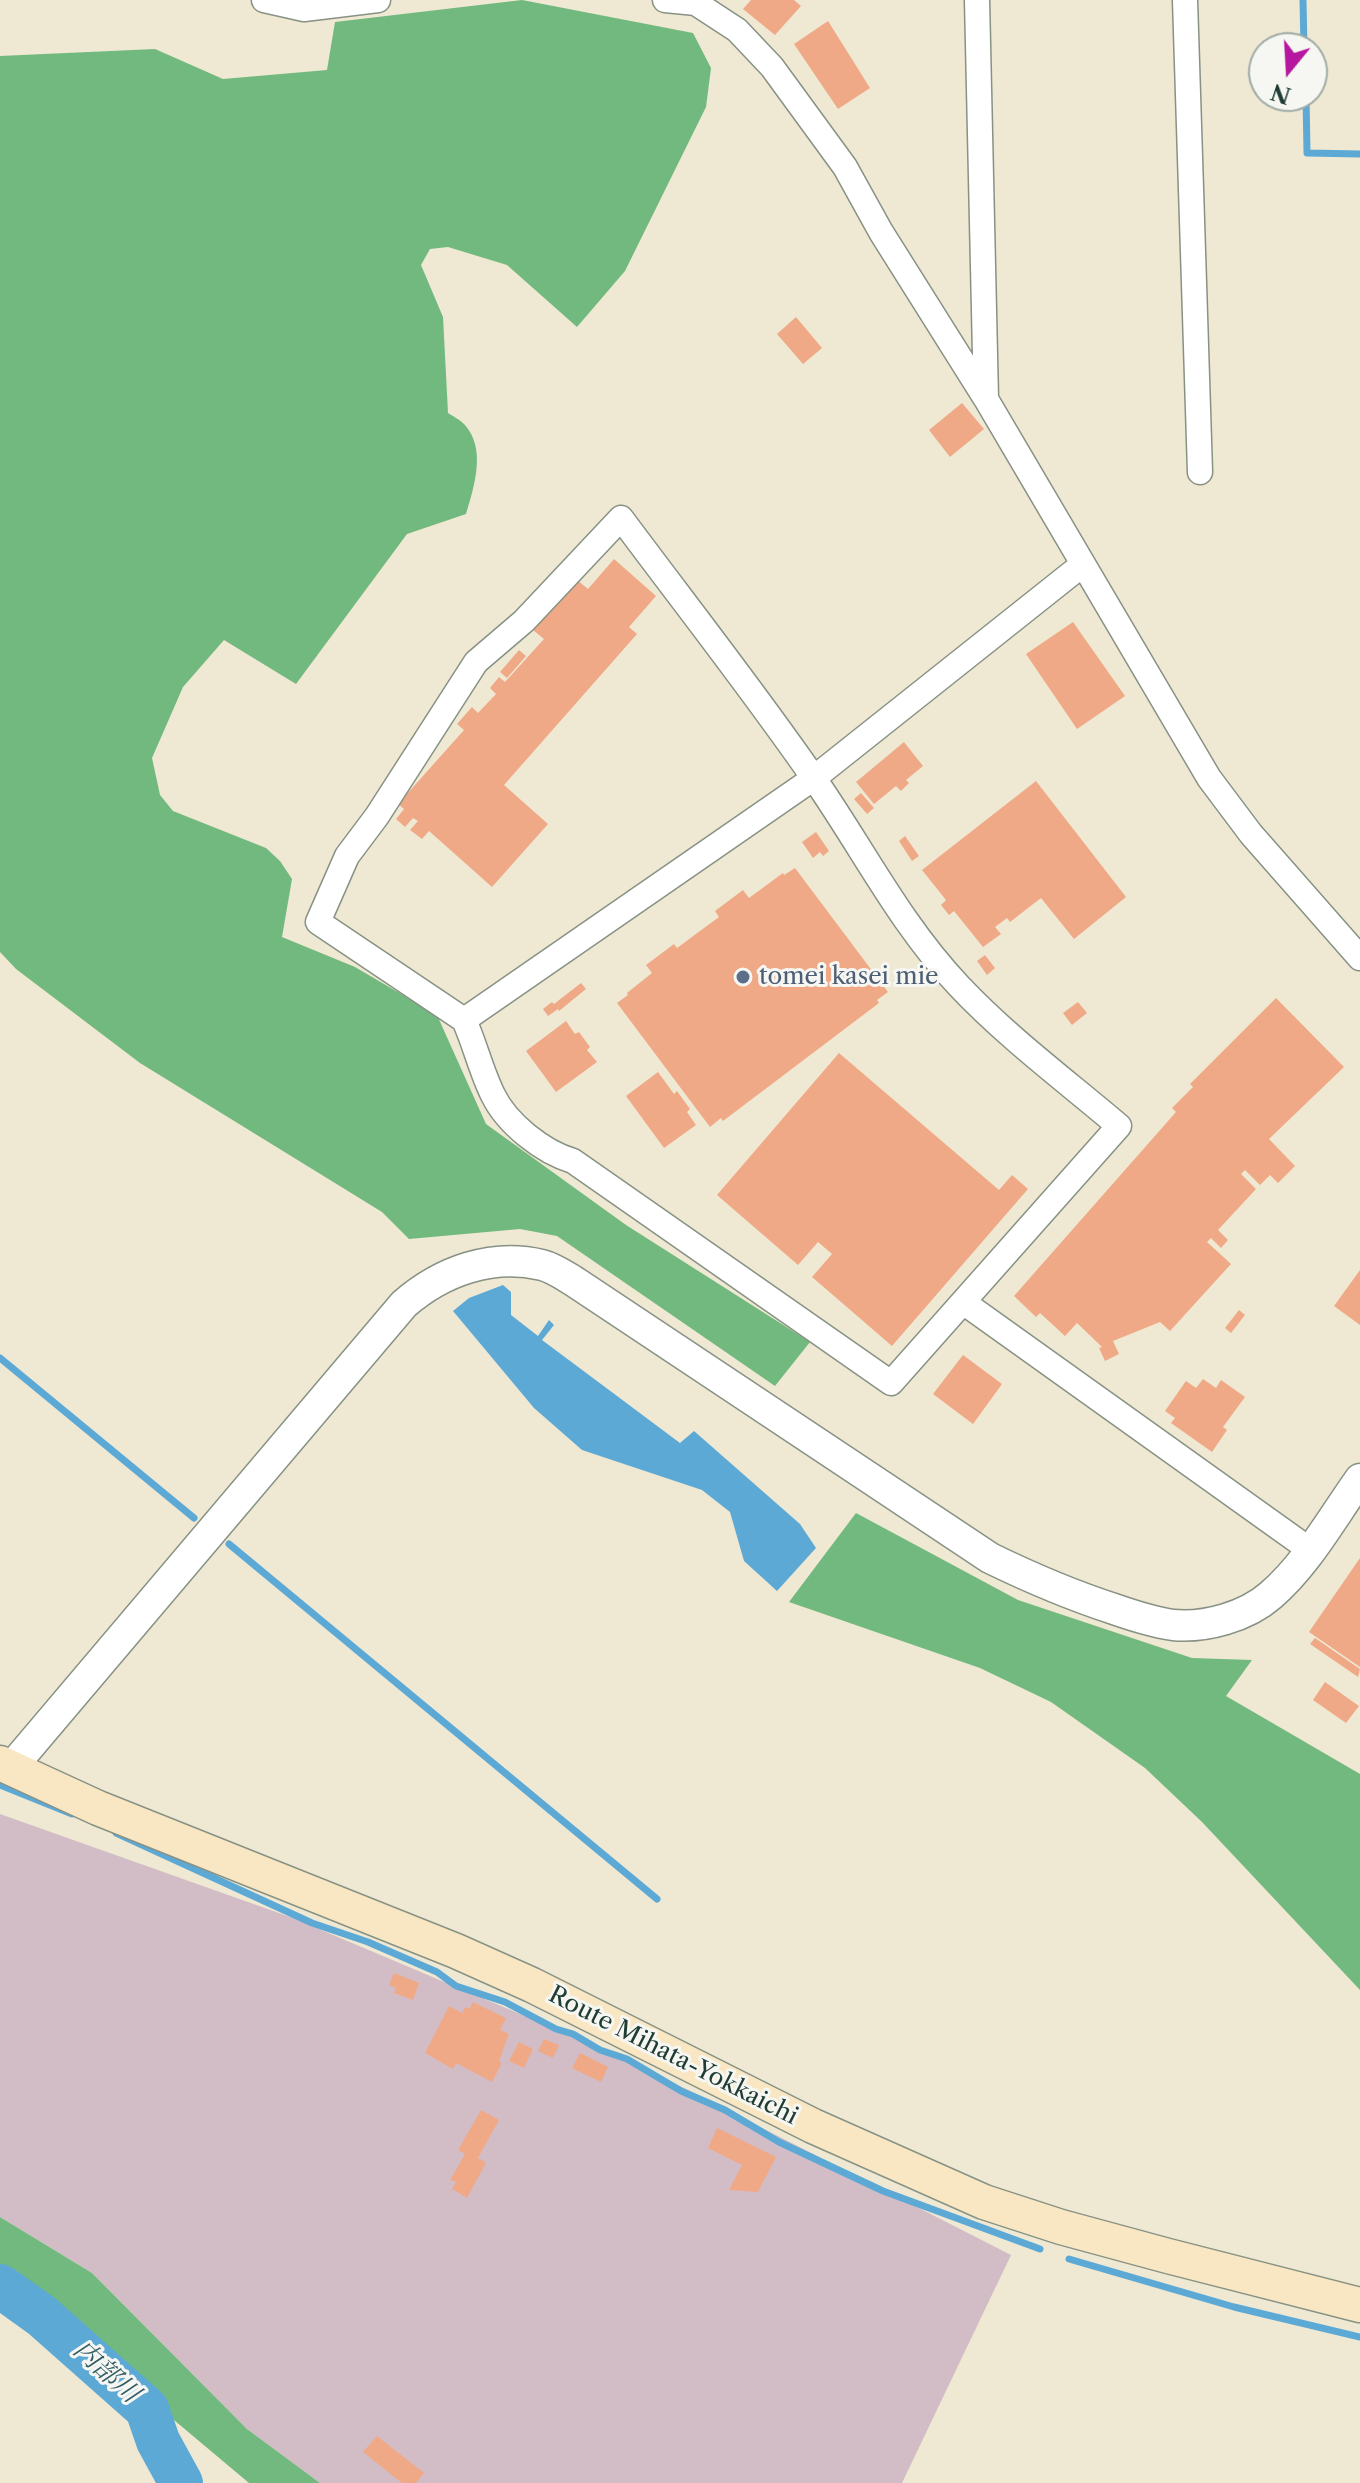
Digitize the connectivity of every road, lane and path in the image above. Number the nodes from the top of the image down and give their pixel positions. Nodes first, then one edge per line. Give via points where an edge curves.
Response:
1 (264, 0) edge
2 (378, 0) edge
3 (665, 0) edge
4 (977, 0) edge
5 (1185, 0) edge
6 (693, 2) edge
7 (986, 399) junction
8 (1200, 472) dead end
9 (1082, 565) junction
10 (814, 778) junction
11 (1360, 958) edge
12 (464, 1020) junction
13 (963, 1302) junction
14 (1360, 1479) edge
15 (1310, 1550) junction
16 (6, 1766) edge
17 (1360, 2305) edge

1 - 2 street via 304,9
3 - 6 street
4 - 7 street
5 - 8 street
6 - 7 street via 737,30 772,67 845,167
7 - 9 street
9 - 10 street
9 - 11 street via 1209,778
10 - 12 street
10 - 12 street via 621,518 524,621 476,662 347,856 318,922
10 - 13 street via 896,907 959,987 1119,1126
12 - 13 street via 491,1092 521,1131 573,1161 891,1383
13 - 15 street
14 - 15 street
15 - 16 street via 1269,1597 1216,1621 1176,1625 1147,1620 1075,1596 990,1558 949,1533 546,1265 488,1263 443,1276 404,1304
16 - 17 main road, Route Mihata-Yokkaichi via 456,1951 813,2126 984,2202

